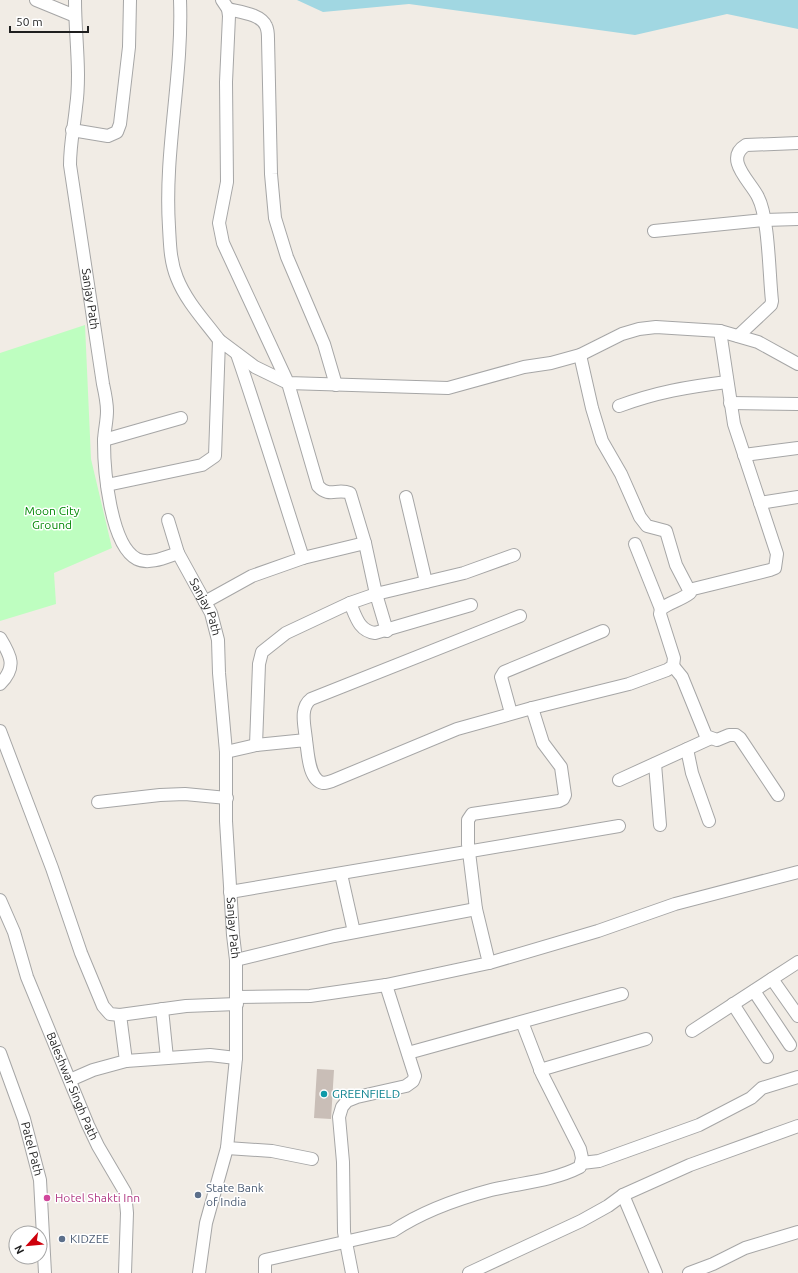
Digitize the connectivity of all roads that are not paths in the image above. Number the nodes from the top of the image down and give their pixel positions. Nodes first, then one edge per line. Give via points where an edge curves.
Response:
1 (36, 0) edge
2 (75, 0) edge
3 (130, 0) edge
4 (180, 0) edge
5 (225, 4) edge
6 (75, 16) junction
7 (72, 130) junction
8 (798, 143) edge
9 (798, 219) edge
10 (764, 220) junction
11 (654, 231) dead end
12 (720, 331) junction
13 (738, 336) junction
14 (219, 340) junction
15 (237, 353) junction
16 (580, 355) junction
17 (798, 364) edge
18 (727, 382) junction
19 (288, 383) junction
20 (336, 385) junction
21 (730, 403) junction
22 (798, 404) edge
23 (619, 406) dead end
24 (180, 418) dead end
25 (104, 440) junction
26 (798, 448) edge
27 (744, 455) junction
28 (107, 485) junction
29 (406, 497) dead end
30 (798, 497) edge
31 (760, 503) junction
32 (168, 520) dead end
33 (366, 543) junction
34 (635, 544) dead end
35 (178, 553) junction
36 (514, 555) dead end
37 (303, 558) junction
38 (426, 582) junction
39 (689, 590) junction
40 (376, 594) junction
41 (205, 602) junction
42 (350, 604) junction
43 (471, 605) dead end
44 (661, 609) junction
45 (520, 616) dead end
46 (387, 631) junction
47 (603, 631) dead end
48 (0, 638) edge
49 (673, 666) junction
50 (0, 684) edge
51 (532, 708) junction
52 (511, 714) junction
53 (0, 731) edge
54 (709, 738) junction
55 (306, 740) junction
56 (256, 745) junction
57 (687, 749) junction
58 (226, 752) junction
59 (655, 764) junction
60 (620, 780) dead end
61 (778, 795) dead end
62 (226, 798) junction
63 (98, 802) dead end
64 (709, 821) dead end
65 (660, 825) dead end
66 (619, 826) dead end
67 (470, 853) junction
68 (798, 872) edge
69 (341, 874) junction
70 (230, 892) junction
71 (0, 900) edge
72 (476, 909) junction
73 (354, 932) junction
74 (236, 960) junction
75 (488, 963) junction
76 (794, 965) edge
77 (798, 977) edge
78 (772, 979) junction
79 (386, 985) junction
80 (754, 991) junction
81 (622, 994) dead end
82 (237, 1000) junction
83 (733, 1004) junction
84 (162, 1009) junction
85 (120, 1015) junction
86 (798, 1016) edge
87 (522, 1022) junction
88 (692, 1031) dead end
89 (646, 1040) dead end
90 (790, 1044) dead end
91 (0, 1053) edge
92 (408, 1053) junction
93 (767, 1057) dead end
94 (167, 1058) junction
95 (236, 1058) junction
96 (126, 1061) junction
97 (540, 1070) junction
98 (798, 1077) edge
99 (70, 1080) junction
100 (798, 1126) edge
101 (227, 1148) junction
102 (312, 1159) dead end
103 (582, 1163) junction
104 (623, 1195) junction
105 (798, 1232) edge
106 (346, 1242) junction
107 (45, 1273) edge
108 (125, 1273) edge
109 (199, 1273) edge
110 (265, 1273) edge
111 (352, 1273) edge
112 (469, 1273) edge
113 (656, 1273) edge
114 (689, 1273) edge

1 - 6 street
2 - 6 street, Sanjay Path
3 - 7 street via 129,47 117,132 108,136
4 - 14 street via 179,67 168,173 171,262 186,296
5 - 19 street via 227,176 220,232
5 - 20 street via 254,16 266,26 275,218 287,257 322,336
6 - 7 street, Sanjay Path via 77,84
7 - 25 street, Sanjay Path via 70,165 107,412
8 - 10 street via 746,145 737,154 740,168 758,197
9 - 10 street
10 - 11 street
10 - 13 street via 772,301
12 - 13 street
12 - 16 street via 656,327 639,329 622,334
12 - 18 street
13 - 17 street via 758,342
14 - 15 street
14 - 28 street via 215,456 202,465
15 - 19 street via 255,367
15 - 37 street
16 - 20 street via 448,388
16 - 39 street via 602,441 643,522 652,528 666,531 676,565
18 - 21 street
18 - 23 street via 679,388
19 - 20 street
19 - 33 street via 318,486 322,492 350,493
21 - 22 street
21 - 27 street
24 - 25 street
25 - 28 street, Sanjay Path
26 - 27 street
27 - 31 street
28 - 35 street, Sanjay Path via 118,532 129,552 137,559 148,562
29 - 38 street
30 - 31 street
31 - 39 street via 777,554 775,568
32 - 35 street
33 - 37 street
33 - 40 street
34 - 44 street
35 - 41 street, Sanjay Path
36 - 38 street via 464,573
37 - 41 street via 252,576
38 - 40 street
39 - 44 street via 690,593 684,598
40 - 42 street
40 - 46 street
41 - 58 street, Sanjay Path via 211,613 218,640
42 - 46 street via 359,624 366,632 375,634
42 - 56 street via 286,633 262,652 259,664
43 - 46 street
44 - 49 street via 660,614 674,658
45 - 55 street via 311,700 306,703 304,710
47 - 52 street via 504,672 501,677
48 - 50 street via 10,653 12,666
49 - 51 street via 629,684
49 - 54 street via 682,677 703,732
51 - 52 street
51 - 67 street via 543,743 561,767 565,795 559,801 472,814 468,820
52 - 55 street via 457,729 332,782 323,783 316,780
53 - 85 street via 103,1006 110,1014
54 - 57 street
54 - 61 street via 717,740 736,735 740,738
55 - 56 street
56 - 58 street
57 - 59 street
57 - 64 street via 692,773
58 - 62 street, Sanjay Path
59 - 60 street
59 - 65 street
62 - 63 street via 185,794
62 - 70 street, Sanjay Path
66 - 67 street
67 - 69 street
67 - 72 street
68 - 75 street via 675,904 598,931
69 - 70 street
69 - 73 street
70 - 74 street, Sanjay Path
71 - 99 street, Baleshwar Singh Path via 14,932 27,977
72 - 73 street
72 - 75 street
73 - 74 street
74 - 82 street, Sanjay Path
75 - 79 street
76 - 77 street
76 - 78 street
78 - 80 street
78 - 86 street
79 - 82 street via 310,996
79 - 92 street
80 - 83 street
80 - 90 street
81 - 87 street
82 - 84 street
82 - 95 street, Sanjay Path
83 - 88 street
83 - 93 street
84 - 85 street
84 - 94 street
85 - 96 street
87 - 92 street
87 - 97 street
89 - 97 street
91 - 107 street, Patel Path via 24,1119 40,1180
92 - 106 street via 414,1070 413,1081 406,1086 357,1097 347,1101 342,1107 339,1117
94 - 95 street via 210,1055
94 - 96 street
95 - 101 street, Sanjay Path
96 - 99 street via 93,1070
97 - 103 street via 580,1149
98 - 103 street via 762,1088 752,1098 685,1130 599,1161
99 - 108 street, Baleshwar Singh Path via 98,1146 124,1192 127,1213
100 - 104 street via 690,1165
101 - 102 street via 272,1150
101 - 109 street, Sanjay Path via 206,1223
103 - 106 street via 580,1167 555,1177 491,1190 449,1203 393,1231
104 - 112 street via 581,1221
104 - 113 street
105 - 114 street via 745,1248
106 - 110 street via 265,1260
106 - 111 street

